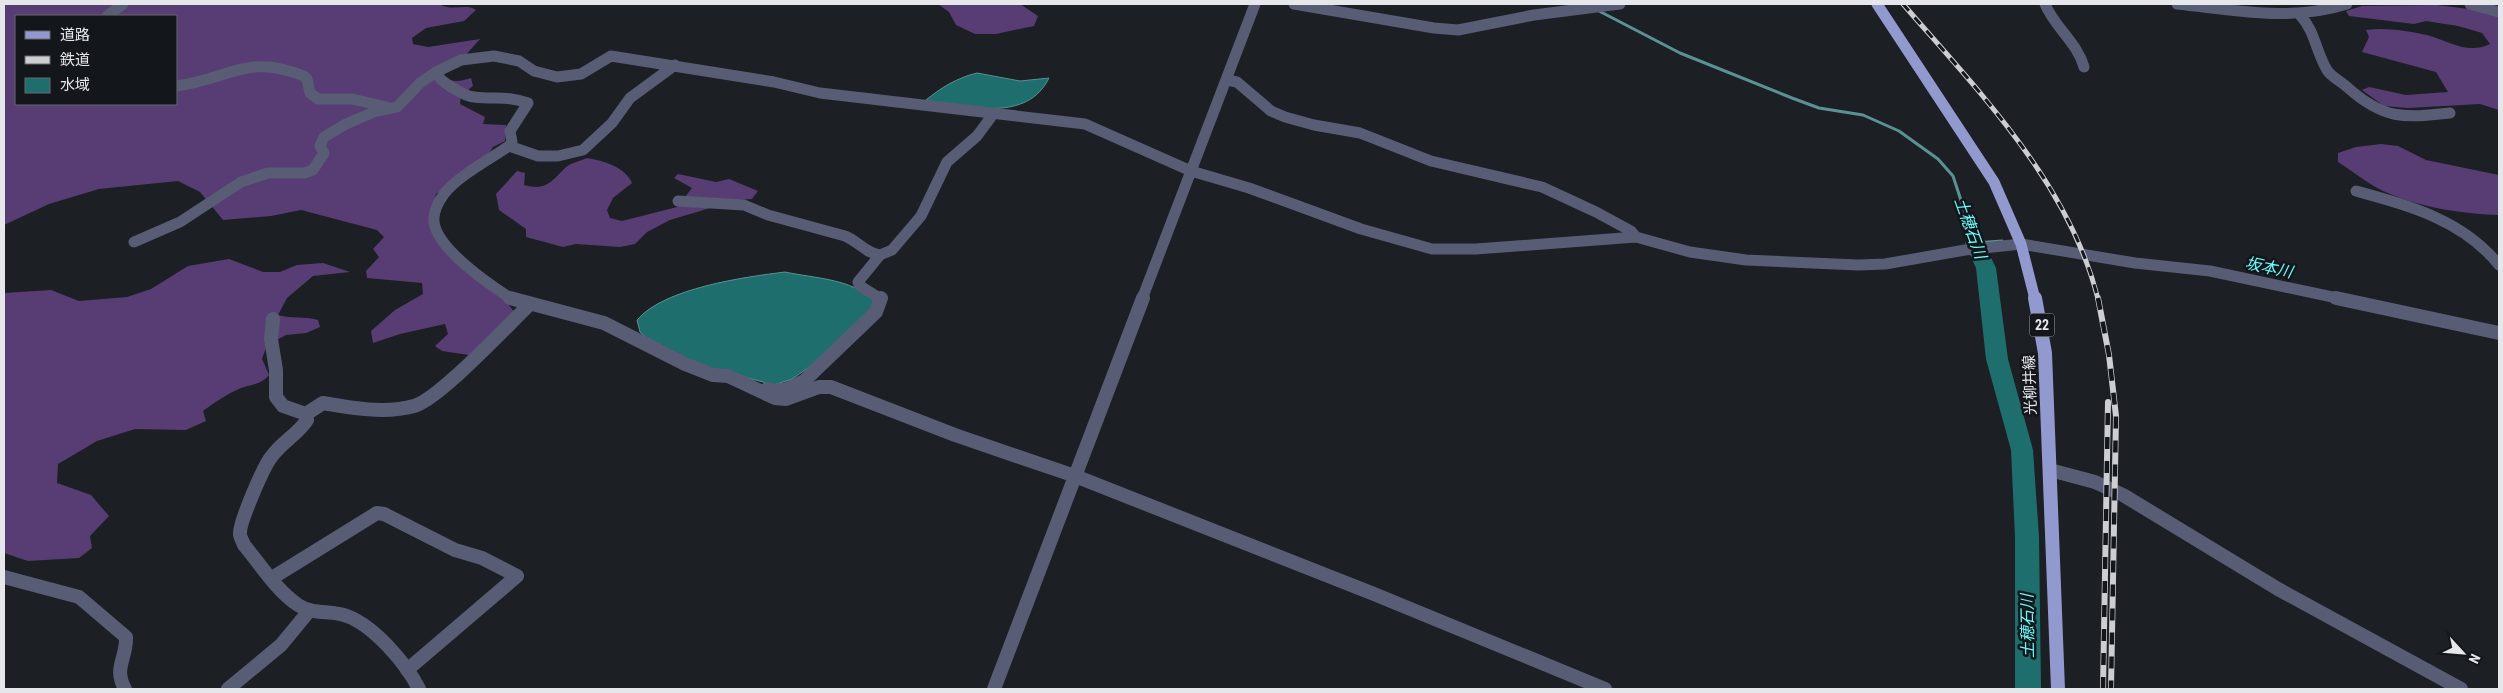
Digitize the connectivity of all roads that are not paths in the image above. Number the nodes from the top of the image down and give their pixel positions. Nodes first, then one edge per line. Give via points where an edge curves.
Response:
1 (123, 4) edge
2 (1255, 4) edge
3 (1259, 4) edge
4 (1264, 4) edge
5 (1294, 4) edge
6 (1620, 4) edge
7 (1876, 4) edge
8 (2045, 4) edge
9 (2177, 4) edge
10 (2300, 4) edge
11 (2347, 4) edge
12 (2470, 4) edge
13 (2499, 12) edge
14 (2315, 13) junction
15 (108, 15) edge
16 (2300, 15) junction
17 (675, 65) junction
18 (2084, 67) dead end
19 (436, 72) junction
20 (1227, 80) junction
21 (178, 85) edge
22 (389, 108) junction
23 (994, 113) junction
24 (2450, 113) dead end
25 (509, 146) junction
26 (1191, 171) junction
27 (2356, 192) dead end
28 (678, 201) dead end
29 (1636, 237) junction
30 (134, 242) dead end
31 (2021, 244) junction
32 (880, 255) junction
33 (2499, 265) edge
34 (528, 306) junction
35 (273, 319) dead end
36 (2499, 333) edge
37 (755, 389) junction
38 (306, 414) junction
39 (2050, 470) junction
40 (1076, 476) junction
41 (4, 577) edge
42 (272, 578) junction
43 (309, 611) junction
44 (407, 670) junction
45 (125, 689) edge
46 (228, 689) edge
47 (418, 689) edge
48 (994, 689) edge
49 (1605, 689) edge
50 (2058, 689) edge
51 (2461, 689) edge

1 - 15 street
2 - 20 street
3 - 4 street
5 - 6 street via 1458,30 1534,15
7 - 31 main road, 光柳井線 / 22 via 1994,182
8 - 18 street via 2050,18 2075,48
9 - 16 street
10 - 14 street
11 - 14 street
12 - 13 street
14 - 16 street
16 - 24 street via 2328,72 2368,106 2392,115 2412,117
17 - 19 street via 611,56 580,74 558,77 534,71 520,61 485,56 461,60
17 - 23 street via 820,93
17 - 25 street via 630,98 612,123 583,150 558,156 538,156
19 - 22 street via 397,107
19 - 25 street via 443,82 472,97 511,97 528,103 510,131 512,142
20 - 26 street
20 - 29 street via 1237,82 1271,110 1285,117 1360,133 1431,161 1542,187 1596,212
21 - 22 street via 251,67 274,66 304,76 310,93 318,99 352,99
22 - 30 street via 346,124 324,137 320,146 324,153 321,162 303,175 286,172 250,178 217,194 185,219
23 - 26 street via 1086,124
23 - 32 street via 977,136 953,155 921,216 906,236 892,250
25 - 34 street via 448,189 434,212 434,224 443,241 476,276 514,301
26 - 29 street via 1361,229 1432,249 1476,249
26 - 40 street
27 - 33 street via 2405,205 2443,220 2484,247
28 - 32 street via 744,205 854,239 865,250
29 - 31 street via 1690,252 1746,260 1858,265
31 - 36 street via 2210,272
31 - 39 main road, 光柳井線 / 22 via 2039,314 2045,353
32 - 37 street via 858,282 881,298 876,312 804,381 775,391 762,387
34 - 37 street via 604,323 685,364 713,375 728,376
34 - 38 street via 444,386 416,406 352,408 323,403
35 - 38 street via 271,355 276,371 275,397 279,403
37 - 40 street via 786,399 819,387 831,388 954,435
38 - 42 street via 303,426 272,455 264,468 240,534 244,545
39 - 50 main road, 光柳井線 / 22
39 - 51 street via 2096,482 2123,495 2278,589
40 - 48 street
40 - 49 street
41 - 45 street via 79,597 126,637 128,645 118,670 120,683
42 - 43 street via 297,604
42 - 44 street via 377,513 517,576
43 - 44 street via 346,616 359,622
43 - 46 street via 281,646
44 - 47 street

